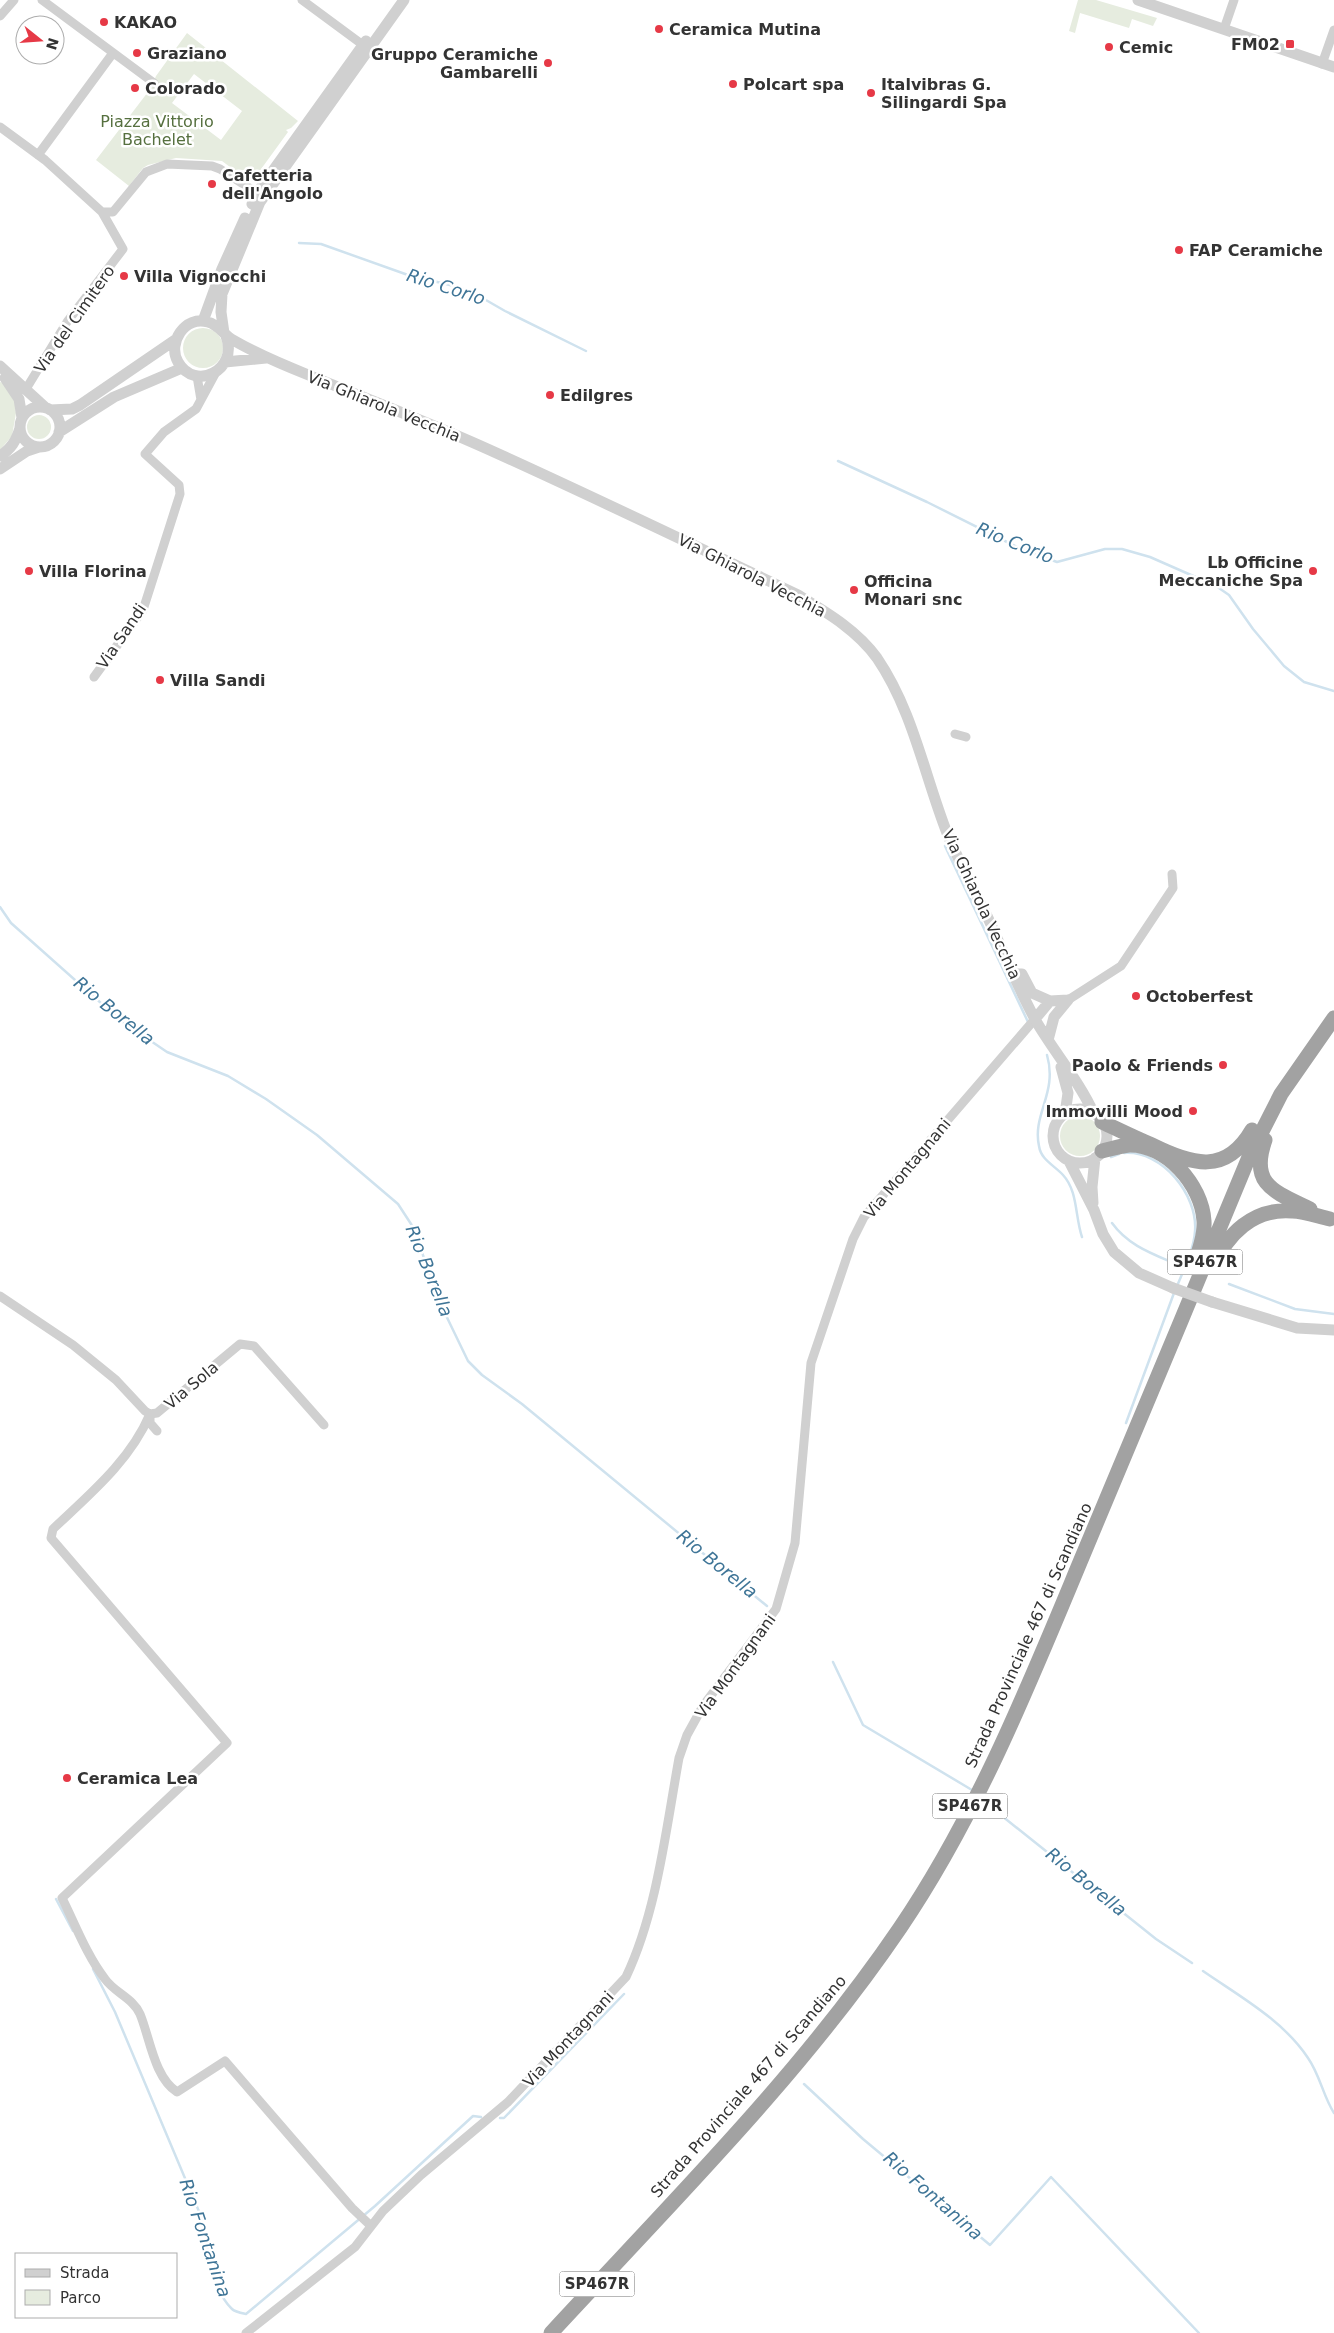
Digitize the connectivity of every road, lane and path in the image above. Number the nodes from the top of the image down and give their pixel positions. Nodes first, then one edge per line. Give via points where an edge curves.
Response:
1 (14, 0) edge
2 (42, 0) edge
3 (302, 0) edge
4 (395, 0) edge
5 (404, 0) edge
6 (1138, 0) edge
7 (1234, 0) edge
8 (0, 16) edge
9 (1224, 29) junction
10 (1334, 30) edge
11 (363, 45) junction
12 (113, 54) junction
13 (1322, 64) junction
14 (1334, 67) edge
15 (154, 83) dead end
16 (0, 127) edge
17 (38, 154) junction
18 (257, 193) junction
19 (102, 212) junction
20 (204, 321) junction
21 (225, 334) junction
22 (175, 340) junction
23 (266, 358) junction
24 (225, 362) junction
25 (0, 366) edge
26 (182, 368) junction
27 (216, 372) junction
28 (0, 374) edge
29 (197, 376) junction
30 (26, 389) junction
31 (200, 400) junction
32 (48, 409) junction
33 (21, 423) junction
34 (59, 432) junction
35 (41, 447) junction
36 (0, 456) edge
37 (0, 469) edge
38 (94, 677) dead end
39 (955, 734) dead end
40 (966, 737) dead end
41 (1172, 874) dead end
42 (1014, 974) junction
43 (1068, 1000) junction
44 (1050, 1001) junction
45 (1054, 1018) junction
46 (1334, 1018) edge
47 (1036, 1019) junction
48 (1334, 1030) edge
49 (1048, 1040) junction
50 (1321, 1041) junction
51 (1058, 1058) junction
52 (1065, 1114) junction
53 (1098, 1118) junction
54 (1099, 1155) junction
55 (1069, 1161) junction
56 (1094, 1210) junction
57 (1332, 1220) edge
58 (0, 1296) edge
59 (1334, 1330) edge
60 (1150, 1394) junction
61 (150, 1414) junction
62 (324, 1425) dead end
63 (157, 1431) dead end
64 (365, 2220) junction
65 (246, 2333) edge
66 (551, 2333) edge

1 - 8 street
2 - 12 street
3 - 11 street
4 - 11 street
5 - 21 street via 260,202 222,294
6 - 9 street
7 - 9 street
9 - 13 street
10 - 13 street
11 - 18 street
12 - 15 street
12 - 17 street
13 - 14 street
16 - 17 street
17 - 19 street
18 - 19 street via 220,169 167,164 146,172 113,212
18 - 20 street via 222,269
19 - 30 street, Via del Cimitero via 123,249 59,334
20 - 21 street via 216,325
20 - 22 street via 185,326
21 - 23 street, Via Ghiarola Vecchia
21 - 24 street via 229,349
22 - 26 street via 175,355
22 - 32 street via 80,406
23 - 24 street, Via Ghiarola Vecchia
23 - 42 street, Via Ghiarola Vecchia via 502,455 798,595 854,633 876,657 903,706 947,833
24 - 27 street
25 - 30 street
26 - 29 street
26 - 34 street via 114,397
27 - 29 street
27 - 31 street, Via Sandi
28 - 33 street via 19,398
29 - 31 street
30 - 32 street
31 - 38 street, Via Sandi via 193,413 164,432 145,454 178,485 180,494 143,610
32 - 33 street via 30,410
32 - 34 street via 58,420
33 - 35 street via 27,442
33 - 36 street via 16,440
34 - 35 street via 52,442
35 - 37 street via 27,451
39 - 40 street
41 - 43 street via 1173,888 1121,966
42 - 44 street via 1022,974 1032,993
42 - 47 street, Via Ghiarola Vecchia
43 - 44 street
43 - 45 street
44 - 47 street
45 - 47 street
45 - 49 street
46 - 50 highway, Strada Provinciale 467 di Scandiano / SP467R
47 - 49 street, Via Ghiarola Vecchia
47 - 64 street, Via Montagnani via 864,1217 853,1239 811,1364 795,1543 786,1578 776,1608 702,1706 687,1735 679,1758 650,1912 626,1977 508,2102 421,2175 383,2212
48 - 50 highway, Strada Provinciale 467 di Scandiano / SP467R
49 - 51 street, Via Ghiarola Vecchia
50 - 53 highway via 1308,1046 1241,1148 1226,1158 1203,1162 1178,1158
50 - 57 highway via 1266,1135 1259,1158 1261,1175 1269,1186
50 - 60 highway, Strada Provinciale 467 di Scandiano / SP467R via 1280,1094 1261,1130
51 - 52 street, Via Ghiarola Vecchia via 1068,1093
51 - 53 street, Via Ghiarola Vecchia
52 - 53 street via 1080,1109
52 - 55 street, Via Ghiarola Vecchia via 1056,1124 1053,1138 1058,1152
53 - 54 street, Via Ghiarola Vecchia via 1107,1136
54 - 55 street via 1085,1163
54 - 56 street, Via Ghiarola Vecchia via 1092,1187
54 - 60 highway via 1128,1145 1141,1146 1171,1162 1182,1171 1198,1197 1204,1221 1200,1250
55 - 56 street, Via Ghiarola Vecchia
56 - 59 street, Via Ghiarola Vecchia, bridge via 1114,1252 1139,1273 1212,1302 1296,1328
57 - 60 highway via 1293,1211 1273,1211 1242,1225 1220,1253 1193,1315
58 - 61 street, Via Sola via 73,1345 116,1380
60 - 66 highway, Strada Provinciale 467 di Scandiano / SP467R via 993,1764 938,1868 900,1928 836,2015 769,2094
61 - 62 street, Via Sola via 157,1413 240,1344 246,1344 254,1346
61 - 63 street via 150,1422
61 - 64 street via 124,1458 53,1529 50,1538 227,1743 62,1898 100,1972 135,2006 151,2051 169,2087 177,2092 226,2061
64 - 65 street, Via Montagnani via 355,2247

